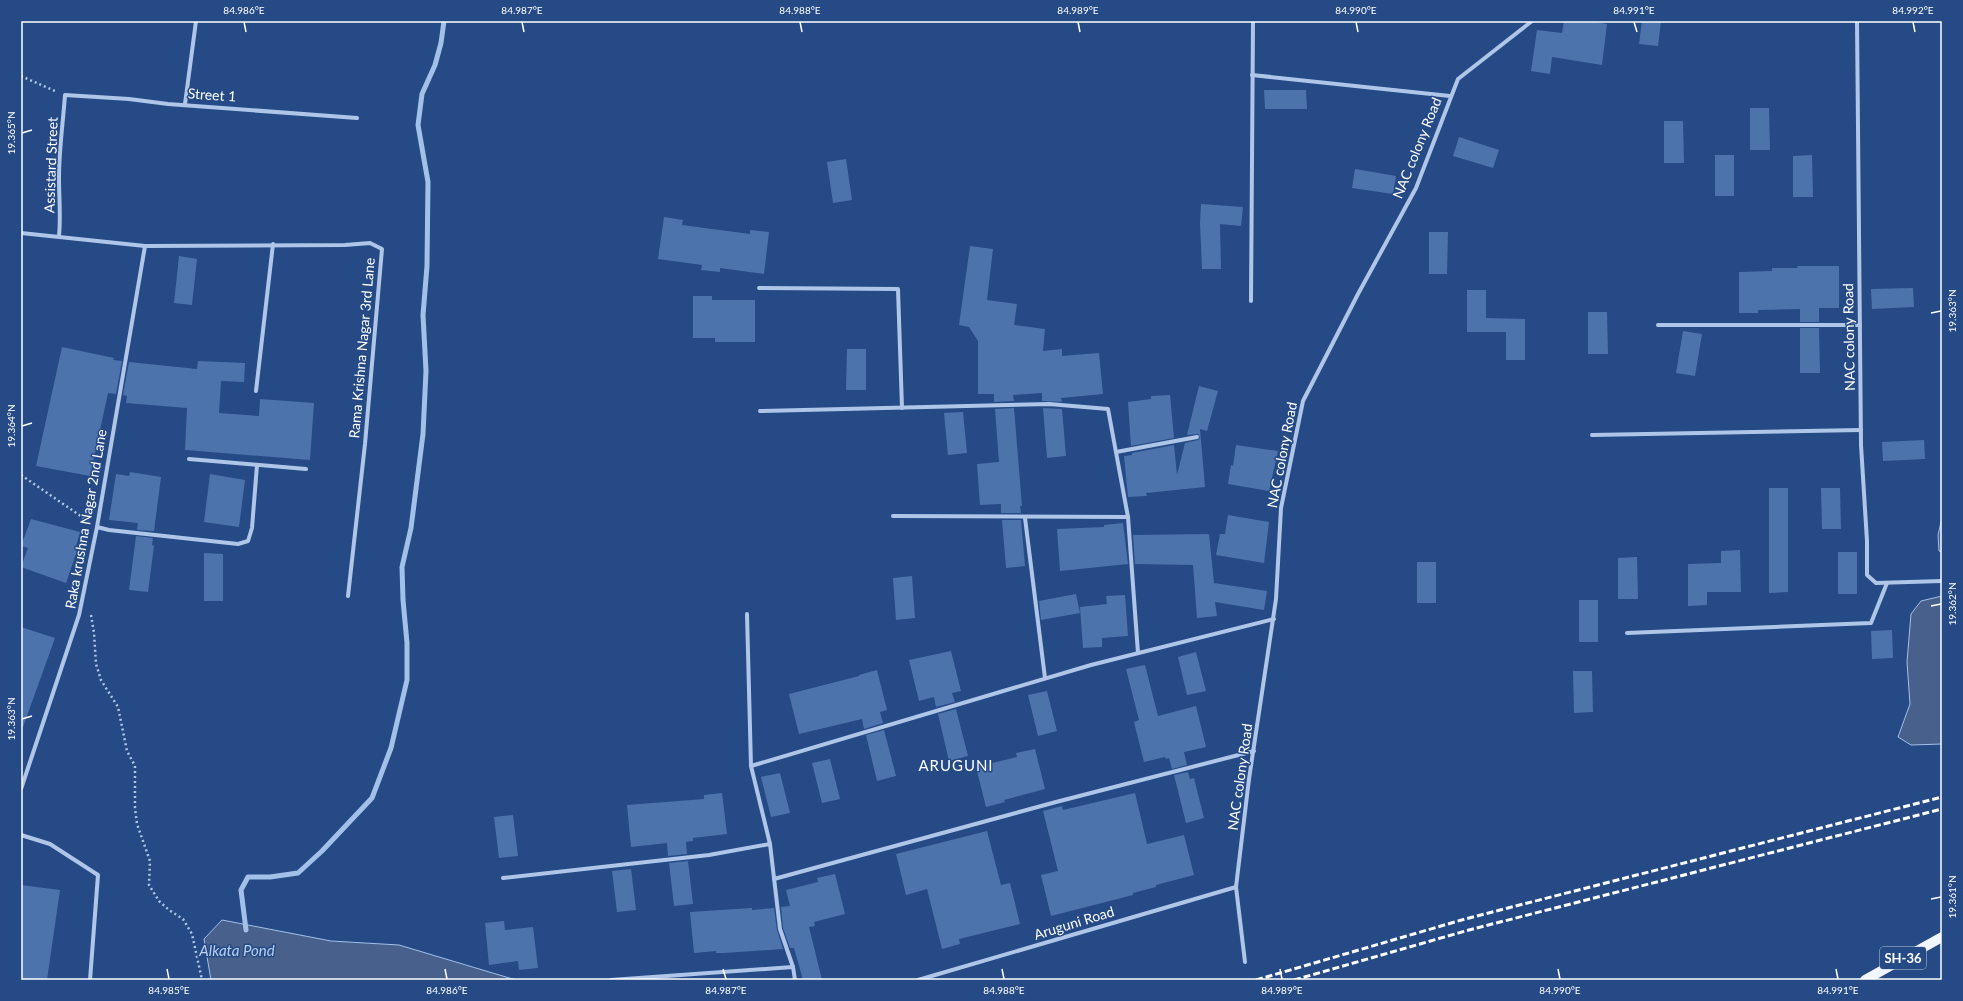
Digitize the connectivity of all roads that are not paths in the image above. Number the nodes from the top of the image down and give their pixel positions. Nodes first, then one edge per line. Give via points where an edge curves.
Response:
1 (196, 21) edge
2 (1253, 21) edge
3 (1532, 21) edge
4 (1857, 21) edge
5 (1252, 75) junction
6 (65, 95) joint
7 (1450, 96) junction
8 (185, 104) junction
9 (357, 118) dead end
10 (21, 233) edge
11 (59, 236) junction
12 (274, 244) junction
13 (145, 246) junction
14 (759, 288) dead end
15 (1251, 301) dead end
16 (1658, 325) dead end
17 (1860, 325) junction
18 (256, 392) dead end
19 (902, 408) junction
20 (760, 412) dead end
21 (1861, 430) junction
22 (1592, 435) dead end
23 (1197, 437) dead end
24 (1116, 452) junction
25 (189, 458) dead end
26 (257, 465) junction
27 (306, 469) dead end
28 (893, 516) dead end
29 (1128, 517) junction
30 (1025, 518) junction
31 (97, 527) junction
32 (1942, 581) edge
33 (1887, 583) junction
34 (348, 596) dead end
35 (747, 614) dead end
36 (1274, 619) junction
37 (1627, 633) dead end
38 (1138, 653) junction
39 (1045, 678) junction
40 (1254, 751) junction
41 (751, 766) junction
42 (21, 790) edge
43 (21, 835) edge
44 (770, 844) junction
45 (503, 878) dead end
46 (774, 880) junction
47 (1236, 886) junction
48 (1942, 937) edge
49 (1245, 962) dead end
50 (793, 968) junction
51 (1868, 979) edge
52 (90, 980) edge
53 (611, 980) edge
54 (795, 980) edge
55 (918, 980) edge

1 - 8 street
2 - 5 street
3 - 7 street, NAC colony Road via 1458,79
4 - 17 street, NAC colony Road
5 - 7 street
5 - 15 street
6 - 8 street, Street 1
6 - 11 street, Assistard Street via 59,178
7 - 36 street, NAC colony Road via 1416,188 1303,401 1281,508
8 - 9 street, Street 1
10 - 11 street, Rama Krishna Nagar 3rd Lane
11 - 13 street, Rama Krishna Nagar 3rd Lane
12 - 13 street, Rama Krishna Nagar 3rd Lane
12 - 18 street
12 - 34 street, Rama Krishna Nagar 3rd Lane via 370,243 382,249 365,444
13 - 31 street, Raka krushna Nagar 2nd Lane
14 - 19 street via 898,289
16 - 17 street
17 - 21 street, NAC colony Road
19 - 20 street
19 - 24 street via 1049,404 1108,409
21 - 22 street
21 - 33 street, NAC colony Road via 1867,575 1876,583
23 - 24 street
24 - 29 street
25 - 26 street
26 - 27 street
26 - 31 street via 252,528 248,541 238,544
28 - 30 street
29 - 30 street
29 - 38 street
30 - 39 street
31 - 42 street, Raka krushna Nagar 2nd Lane via 80,615
32 - 33 street, NAC colony Road
33 - 37 street via 1871,623
35 - 41 street
36 - 38 street
36 - 40 street, NAC colony Road
38 - 39 street
39 - 41 street
40 - 46 street via 1056,802
40 - 47 street, NAC colony Road
41 - 44 street
43 - 52 street via 50,844 98,875
44 - 45 street via 709,855
44 - 46 street
46 - 50 street via 780,929
47 - 49 street, NAC colony Road
47 - 55 street, Aruguni Road
48 - 51 main road, SH-36
50 - 53 street
50 - 54 street

